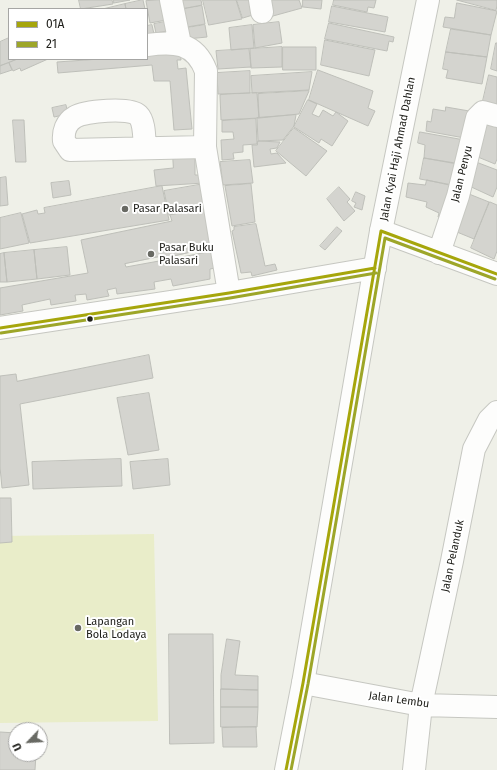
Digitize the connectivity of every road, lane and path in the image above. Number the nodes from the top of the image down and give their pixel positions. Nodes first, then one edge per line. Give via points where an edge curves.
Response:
1 (171, 0) edge
2 (428, 0) edge
3 (180, 44) junction
4 (148, 45) edge
5 (497, 116) edge
6 (205, 147) junction
7 (145, 148) dead end
8 (381, 232) junction
9 (439, 253) junction
10 (375, 268) junction
11 (497, 274) edge
12 (229, 293) junction
13 (0, 328) edge
14 (496, 412) edge
15 (303, 683) junction
16 (421, 705) junction
17 (497, 707) edge
18 (286, 770) edge
19 (414, 770) edge

1 - 3 street
2 - 8 street, Jalan Kyai Haji Ahmad Dahlan
3 - 4 street via 166,42
3 - 6 street via 202,59 206,71
5 - 9 street, Jalan Penyu via 483,112 477,118 458,196
6 - 7 street
6 - 12 street
8 - 9 street
8 - 10 street, Jalan Kyai Haji Ahmad Dahlan
9 - 11 street
10 - 12 street
10 - 15 street, Jalan Kyai Haji Ahmad Dahlan
12 - 13 street
14 - 16 street, Jalan Pelanduk via 474,449
15 - 16 street, Jalan Lembu
15 - 18 street, Jalan Kyai Haji Ahmad Dahlan
16 - 17 street, Jalan Lembu
16 - 19 street, Jalan Pelanduk

